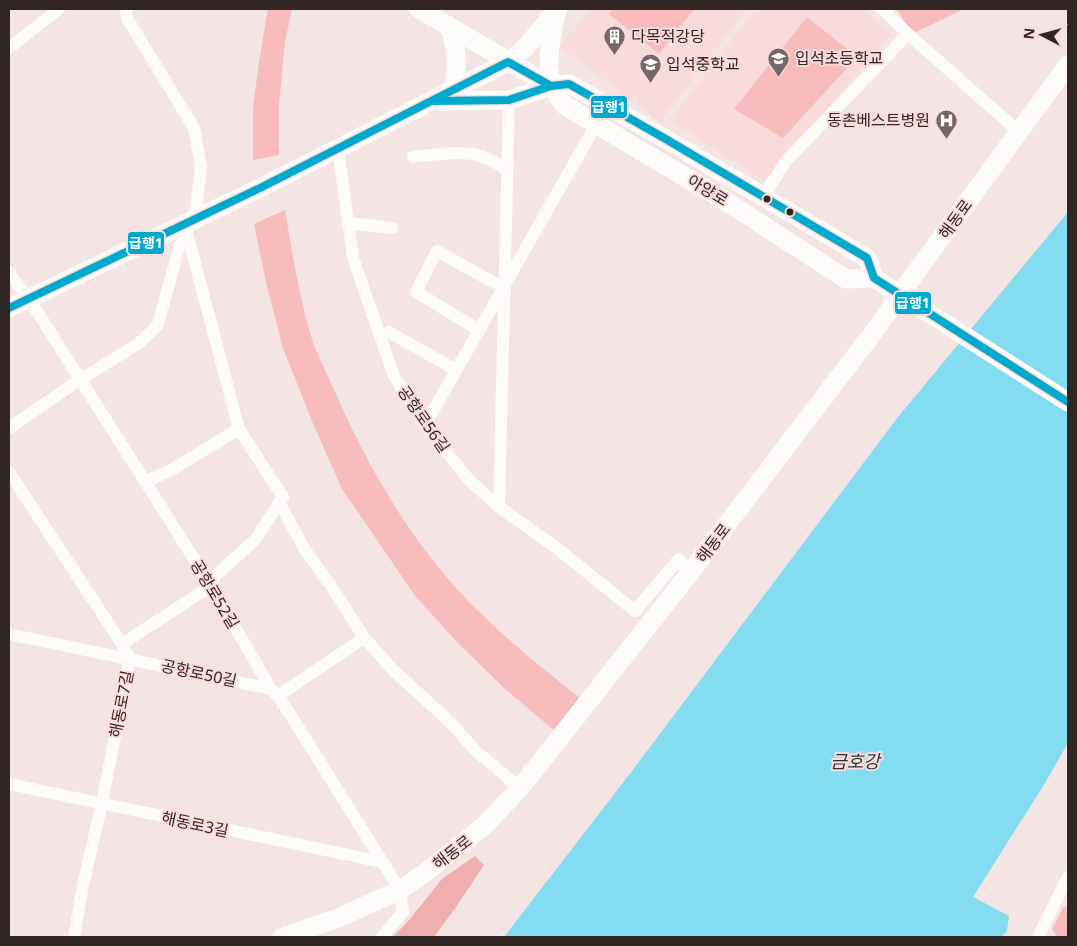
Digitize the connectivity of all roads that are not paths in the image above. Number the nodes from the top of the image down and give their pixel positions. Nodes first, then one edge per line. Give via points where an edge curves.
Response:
1 (59, 9) edge
2 (126, 9) edge
3 (419, 9) edge
4 (558, 9) edge
5 (882, 9) edge
6 (451, 29) junction
7 (908, 34) junction
8 (9, 48) edge
9 (508, 62) junction
10 (1068, 65) edge
11 (551, 86) junction
12 (452, 92) junction
13 (509, 100) junction
14 (434, 101) junction
15 (597, 123) junction
16 (1019, 132) junction
17 (338, 149) junction
18 (414, 157) dead end
19 (507, 170) junction
20 (764, 197) junction
21 (195, 218) junction
22 (348, 223) junction
23 (392, 228) dead end
24 (9, 273) edge
25 (874, 278) junction
26 (504, 288) junction
27 (900, 294) junction
28 (29, 300) junction
29 (9, 308) edge
30 (479, 330) junction
31 (388, 332) dead end
32 (456, 370) junction
33 (81, 379) junction
34 (1068, 402) edge
35 (425, 425) junction
36 (9, 428) edge
37 (239, 429) junction
38 (9, 472) edge
39 (144, 482) junction
40 (283, 497) junction
41 (499, 507) junction
42 (689, 574) junction
43 (211, 586) junction
44 (9, 634) edge
45 (364, 638) junction
46 (122, 644) junction
47 (130, 659) junction
48 (275, 692) junction
49 (9, 784) edge
50 (520, 788) junction
51 (102, 803) junction
52 (382, 862) junction
53 (1068, 878) edge
54 (400, 890) junction
55 (74, 937) edge
56 (283, 937) edge
57 (382, 937) edge
58 (1038, 937) edge

1 - 8 street
2 - 21 street via 127,18 194,128 201,167
3 - 6 main road, 아양로
4 - 9 main road via 525,48
4 - 11 main road via 549,46
5 - 7 street
6 - 9 main road, 아양로
6 - 12 main road via 457,63
7 - 16 street
7 - 20 street via 786,161
9 - 11 main road, 아양로
9 - 12 main road
10 - 16 main road, 해동로
11 - 13 main road
11 - 15 main road, 아양로 via 564,105
11 - 20 main road, 아양로 via 569,84
12 - 14 main road
13 - 14 main road
13 - 19 street
14 - 17 main road
15 - 25 main road, 아양로 via 846,278
15 - 26 street
16 - 27 main road, 해동로
17 - 21 main road
17 - 22 street, 공항로56길
18 - 19 street via 475,154
19 - 26 street
20 - 25 main road, 아양로 via 867,258
21 - 28 main road
22 - 23 street
22 - 35 street, 공항로56길 via 353,258 394,376
24 - 28 street, 공항로52길
25 - 27 main road
26 - 30 street
26 - 30 street via 437,251 416,292
26 - 41 street
27 - 34 main road
27 - 42 main road, 해동로
28 - 29 main road
28 - 33 street, 공항로52길
30 - 32 street
31 - 32 street
32 - 35 street
33 - 36 street
33 - 37 street via 138,344 158,325 185,225
33 - 39 street, 공항로52길
35 - 41 street, 공항로56길 via 469,480
37 - 39 street via 181,465
37 - 40 street
38 - 46 street, 해동로7길
39 - 43 street, 공항로52길
40 - 43 street via 255,540 214,577
40 - 45 street via 305,550
41 - 42 street, 공항로56길 via 635,611 679,559
42 - 50 main road, 해동로
43 - 46 street
43 - 48 street, 공항로52길
44 - 47 street, 공항로50길
45 - 48 street
45 - 50 street via 477,752
46 - 47 street, 해동로7길
47 - 48 street, 공항로50길
47 - 51 street, 해동로7길
48 - 52 street, 공항로52길
49 - 51 street, 해동로3길
50 - 54 main road, 해동로 via 484,826
51 - 52 street, 해동로3길
51 - 55 street, 해동로7길
52 - 54 street, 공항로52길
53 - 58 street
54 - 56 main road, 해동로 via 338,918
54 - 57 street via 403,912

